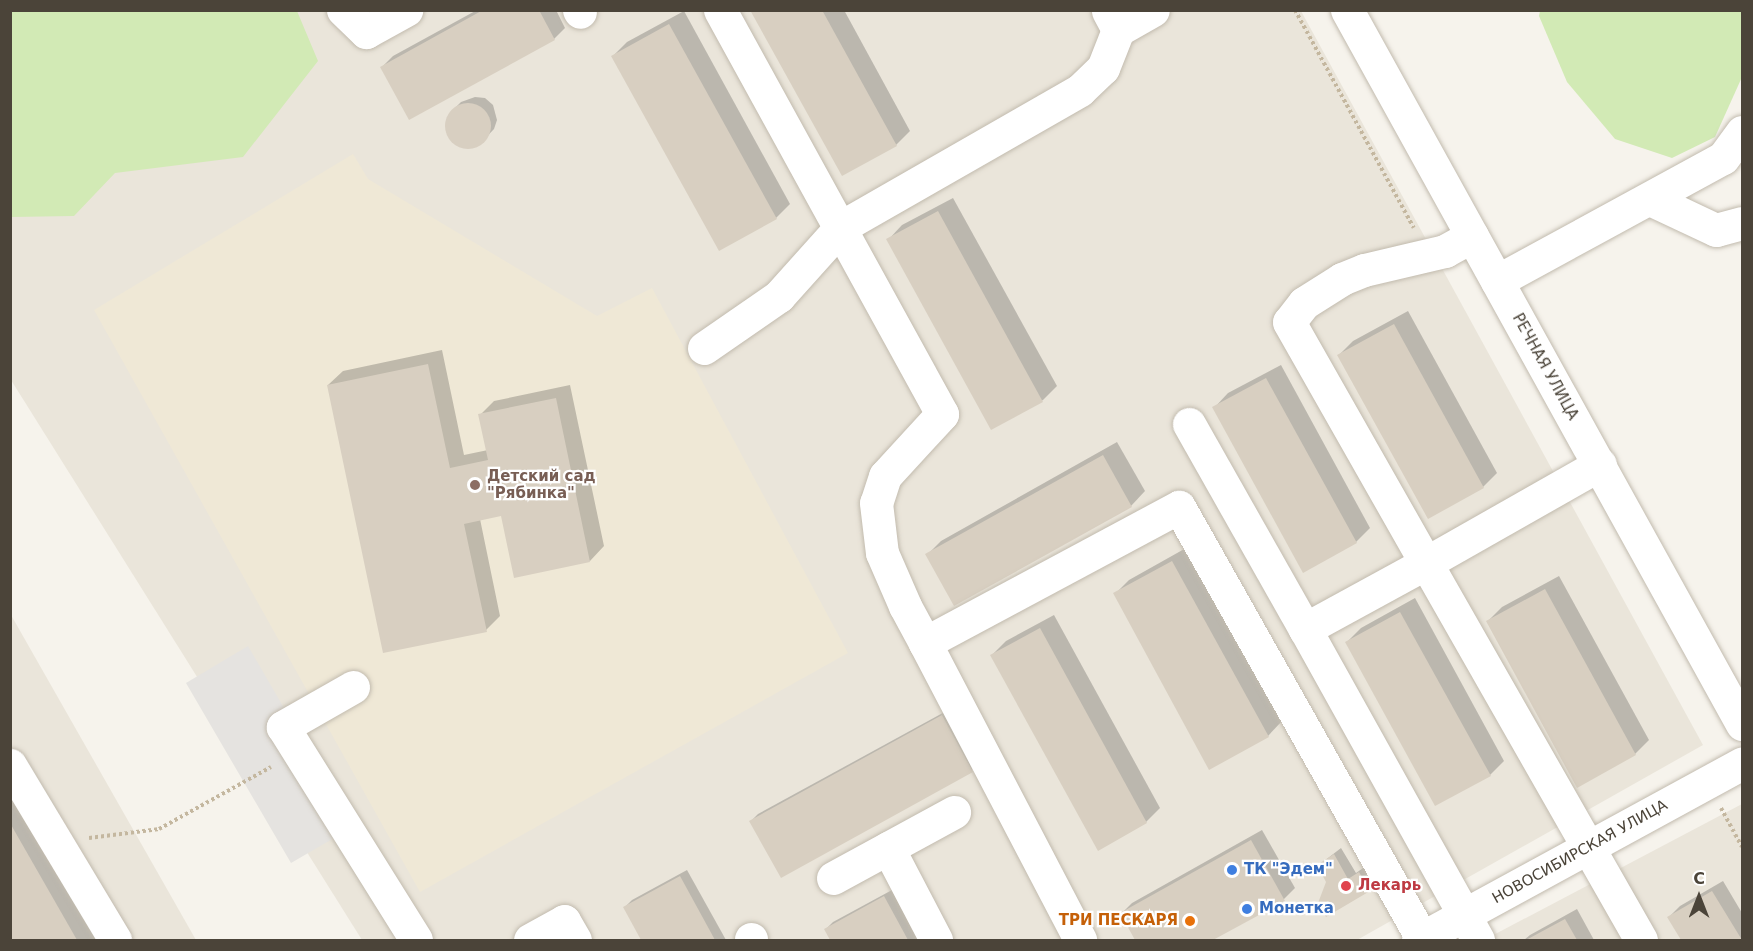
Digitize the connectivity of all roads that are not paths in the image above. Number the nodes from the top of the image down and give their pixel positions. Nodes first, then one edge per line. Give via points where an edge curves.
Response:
1 (343, 10) edge
2 (406, 10) edge
3 (720, 10) edge
4 (1153, 10) edge
5 (1347, 10) edge
6 (1113, 20) edge
7 (1743, 132) edge
8 (1650, 199) junction
9 (1743, 223) edge
10 (841, 227) junction
11 (1472, 236) junction
12 (1497, 281) junction
13 (704, 348) dead end
14 (1190, 424) dead end
15 (1600, 464) junction
16 (1426, 563) junction
17 (1305, 629) junction
18 (925, 643) junction
19 (353, 687) dead end
20 (1743, 724) edge
21 (1743, 764) edge
22 (10, 765) edge
23 (954, 812) dead end
24 (1589, 847) junction
25 (888, 848) junction
26 (833, 878) dead end
27 (1472, 928) edge
28 (115, 940) edge
29 (416, 940) edge
30 (530, 940) edge
31 (575, 940) edge
32 (936, 940) edge
33 (1080, 940) edge
34 (1420, 940) edge
35 (1641, 940) edge

1 - 2 street via 366,32
3 - 10 street
4 - 6 street
5 - 11 street, РЕЧНАЯ УЛИЦА
6 - 10 street via 1103,68 1080,90
7 - 8 street via 1723,158
8 - 9 street via 1716,230
8 - 12 street
10 - 13 street via 779,296
10 - 18 street via 942,414 885,476 876,502 882,553
11 - 12 street, РЕЧНАЯ УЛИЦА
11 - 16 street via 1445,251 1342,279 1304,303 1289,322
12 - 15 street, РЕЧНАЯ УЛИЦА
14 - 17 street
15 - 16 street
15 - 20 street, РЕЧНАЯ УЛИЦА
16 - 17 street
16 - 24 street
17 - 27 street
18 - 33 street
18 - 34 street via 1179,507
19 - 29 street via 283,727
21 - 24 street, НОВОСИБИРСКАЯ УЛИЦА
22 - 28 street
23 - 25 street
24 - 27 street, НОВОСИБИРСКАЯ УЛИЦА
24 - 35 street
25 - 26 street
25 - 32 street
27 - 34 street, НОВОСИБИРСКАЯ УЛИЦА
30 - 31 street via 564,921

